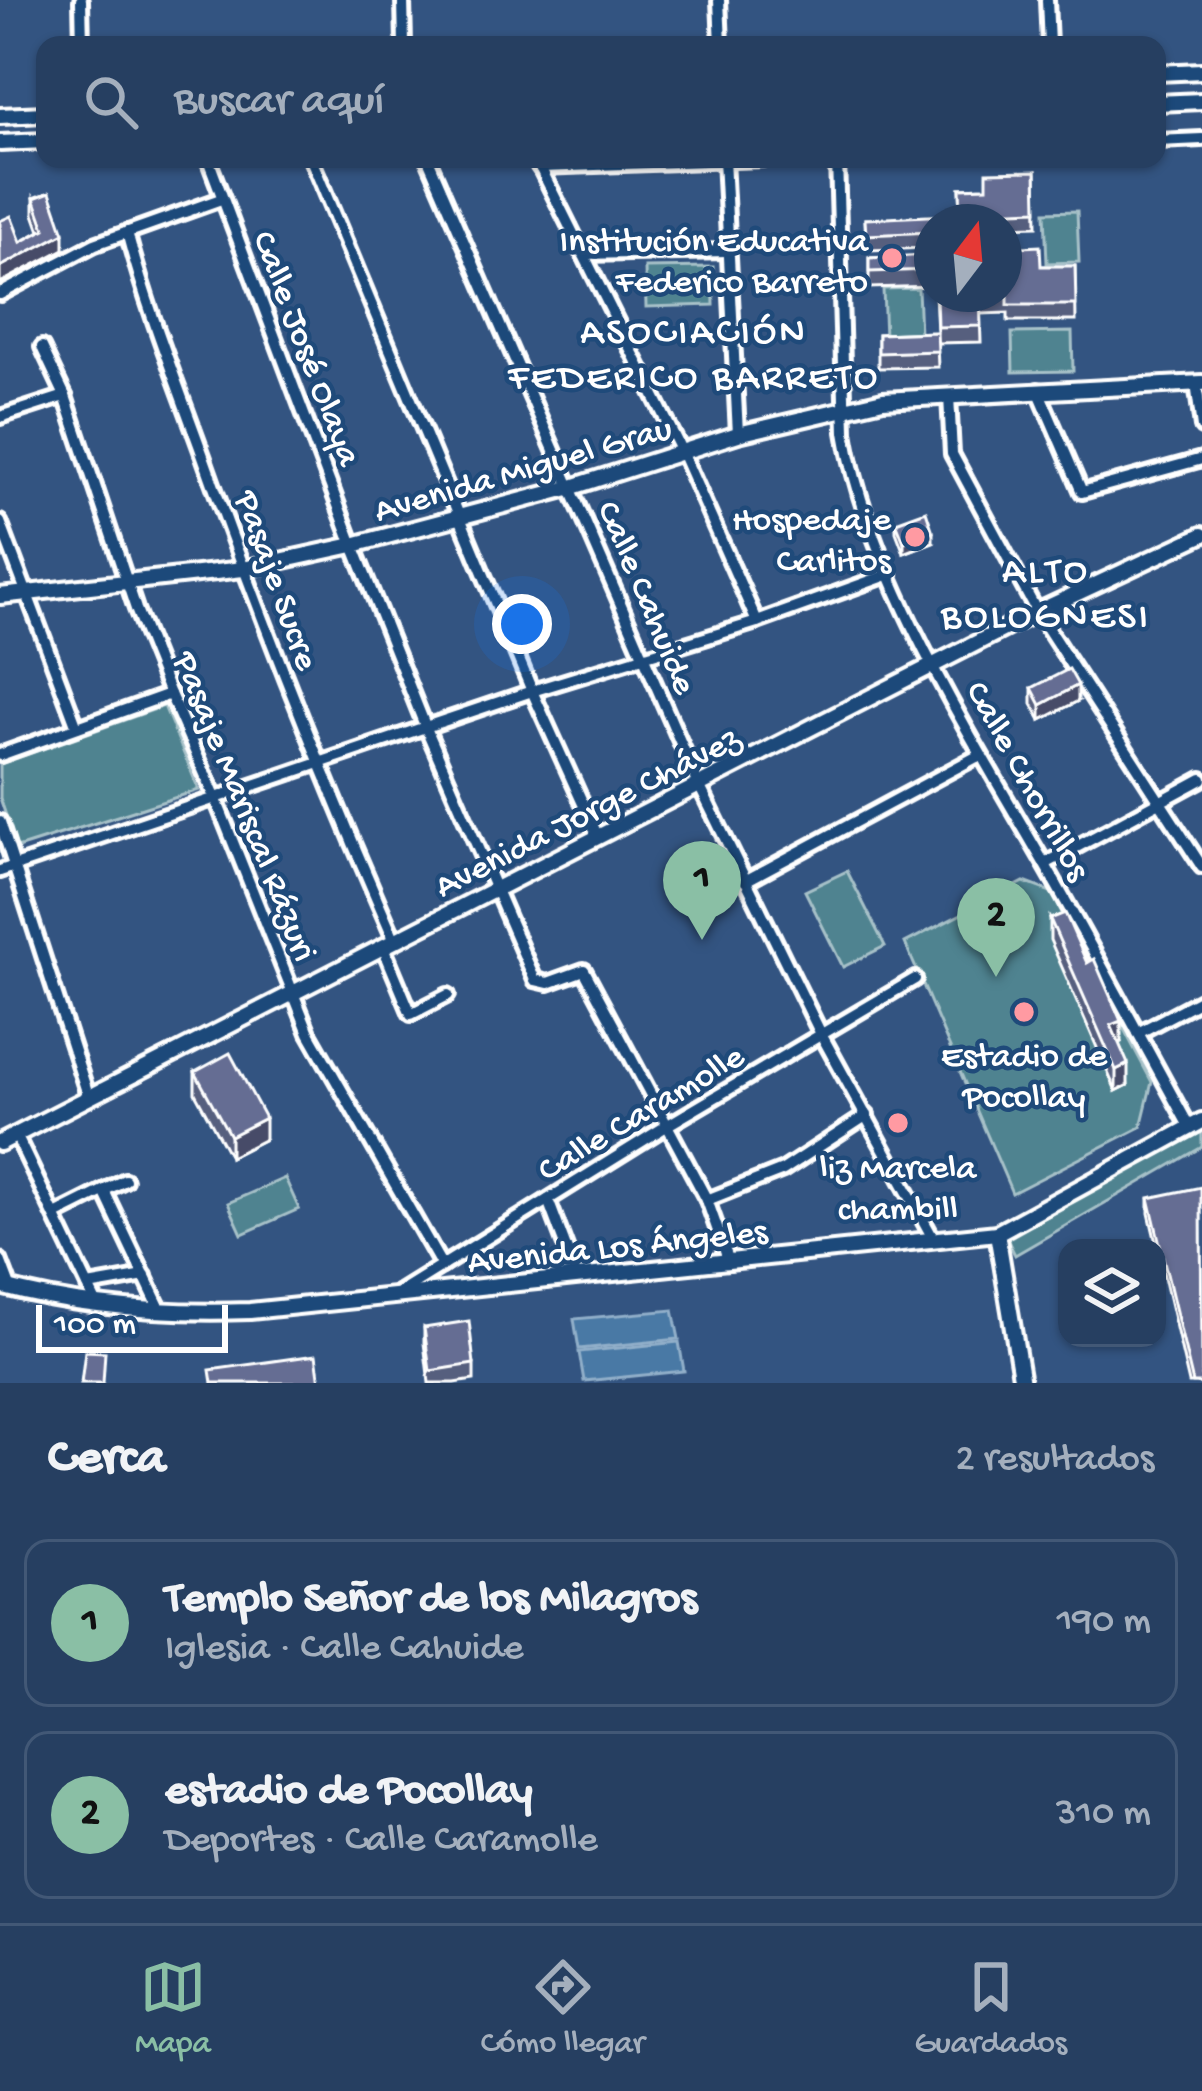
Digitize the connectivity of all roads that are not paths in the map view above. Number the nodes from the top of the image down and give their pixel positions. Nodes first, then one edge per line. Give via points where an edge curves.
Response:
1 (81, 0) edge
2 (403, 0) edge
3 (719, 0) edge
4 (1048, 0) edge
5 (82, 36) edge
6 (404, 36) edge
7 (721, 36) edge
8 (1049, 36) edge
9 (1202, 71) edge
10 (1166, 73) edge
11 (1202, 101) edge
12 (1166, 103) edge
13 (36, 114) edge
14 (0, 116) edge
15 (1202, 139) edge
16 (36, 141) edge
17 (1166, 141) edge
18 (0, 143) edge
19 (211, 168) edge
20 (315, 168) edge
21 (432, 168) edge
22 (540, 168) edge
23 (724, 168) edge
24 (837, 168) edge
25 (221, 199) junction
26 (127, 232) junction
27 (727, 251) junction
28 (583, 254) junction
29 (0, 295) edge
30 (42, 347) dead end
31 (1199, 383) edge
32 (1038, 390) junction
33 (65, 395) junction
34 (949, 396) junction
35 (847, 407) junction
36 (0, 417) edge
37 (1202, 427) edge
38 (738, 434) junction
39 (682, 452) junction
40 (1202, 459) edge
41 (572, 487) junction
42 (460, 519) junction
43 (0, 522) edge
44 (1202, 535) edge
45 (353, 545) junction
46 (243, 569) junction
47 (890, 574) junction
48 (128, 584) junction
49 (25, 593) junction
50 (0, 596) edge
51 (1037, 612) junction
52 (757, 622) junction
53 (642, 656) junction
54 (934, 664) junction
55 (532, 691) junction
56 (170, 694) junction
57 (77, 728) junction
58 (426, 728) junction
59 (0, 755) edge
60 (980, 755) junction
61 (318, 764) junction
62 (1202, 779) edge
63 (699, 785) junction
64 (215, 797) junction
65 (1159, 802) junction
66 (0, 822) edge
67 (598, 837) junction
68 (1045, 864) junction
69 (14, 866) junction
70 (1202, 867) edge
71 (0, 871) edge
72 (745, 881) junction
73 (494, 890) junction
74 (389, 944) junction
75 (915, 979) dead end
76 (292, 993) junction
77 (448, 995) dead end
78 (1202, 999) edge
79 (1138, 1033) junction
80 (822, 1036) junction
81 (88, 1098) junction
82 (867, 1115) junction
83 (1196, 1124) edge
84 (668, 1125) junction
85 (16, 1135) junction
86 (0, 1143) edge
87 (125, 1180) dead end
88 (104, 1191) junction
89 (548, 1200) junction
90 (707, 1200) junction
91 (56, 1215) junction
92 (997, 1233) junction
93 (934, 1240) junction
94 (0, 1260) edge
95 (729, 1262) junction
96 (442, 1266) junction
97 (145, 1276) junction
98 (577, 1277) junction
99 (88, 1286) junction
100 (6, 1288) edge
101 (395, 1295) junction
102 (97, 1305) junction
103 (161, 1311) junction
104 (1022, 1383) edge

1 - 5 street
2 - 6 street
3 - 7 street
4 - 8 street
9 - 10 street
11 - 12 street
13 - 14 street
15 - 17 street
16 - 18 street
19 - 25 street, Calle José Olaya
20 - 42 street
21 - 41 street, Calle Cahuide
22 - 28 street
23 - 27 street
24 - 35 street, Calle Chorrillos
25 - 26 street
25 - 45 street, Calle José Olaya
26 - 29 street
26 - 46 street, Pasaje Sucre
27 - 28 street
27 - 38 street
28 - 39 street
30 - 33 street, Pasaje Mariscal Rázuri
31 - 32 street, Avenida Miguel Grau
31 - 37 street
32 - 34 street, Avenida Miguel Grau
32 - 40 street via 1082,492
33 - 36 street
33 - 48 street, Pasaje Mariscal Rázuri
34 - 35 street, Avenida Miguel Grau
34 - 51 street via 952,454
35 - 38 street, Avenida Miguel Grau
35 - 47 street, Calle Chorrillos via 851,469
38 - 39 street, Avenida Miguel Grau
39 - 41 street, Avenida Miguel Grau
39 - 52 street
41 - 42 street, Avenida Miguel Grau
41 - 53 street, Calle Cahuide
42 - 45 street, Avenida Miguel Grau
42 - 55 street
43 - 49 street
44 - 51 street, Avenida Jorge Chávez
45 - 46 street, Avenida Miguel Grau
45 - 58 street, Calle José Olaya
46 - 48 street, Avenida Miguel Grau
46 - 61 street, Pasaje Sucre
47 - 52 street
47 - 54 street, Calle Chorrillos
48 - 49 street, Avenida Miguel Grau
48 - 56 street, Pasaje Mariscal Rázuri
49 - 50 street, Avenida Miguel Grau
49 - 57 street
51 - 54 street, Avenida Jorge Chávez
51 - 65 street
52 - 53 street
53 - 55 street
53 - 63 street, Calle Cahuide
54 - 60 street, Calle Chorrillos
54 - 63 street, Avenida Jorge Chávez
55 - 58 street
55 - 67 street
56 - 57 street
56 - 64 street, Pasaje Mariscal Rázuri
57 - 59 street
58 - 61 street
58 - 73 street, Calle José Olaya
60 - 68 street, Calle Chorrillos
60 - 72 street
61 - 64 street
61 - 74 street, Pasaje Sucre
62 - 65 street
63 - 67 street, Avenida Jorge Chávez
63 - 72 street, Calle Cahuide
64 - 69 street
64 - 76 street, Pasaje Mariscal Rázuri
65 - 68 street
65 - 70 street
66 - 69 street
67 - 73 street, Avenida Jorge Chávez
68 - 79 street, Calle Chorrillos
69 - 71 street
69 - 81 street
72 - 80 street, Calle Cahuide
73 - 74 street, Avenida Jorge Chávez
73 - 84 street, Calle José Olaya via 535,980 586,974
74 - 76 street, Avenida Jorge Chávez
74 - 77 street, Pasaje Sucre via 411,1014
75 - 80 street, Calle Caramolle
76 - 81 street, Avenida Jorge Chávez
76 - 96 street, Pasaje Mariscal Rázuri
78 - 79 street
79 - 83 street, Calle Chorrillos
80 - 82 street, Calle Cahuide
80 - 84 street, Calle Caramolle
81 - 85 street, Avenida Jorge Chávez
82 - 90 street via 783,1170
82 - 93 street, Calle Cahuide
83 - 92 street, Avenida Los Ángeles
84 - 89 street, Calle Caramolle
84 - 90 street
85 - 86 street, Avenida Jorge Chávez
85 - 91 street
87 - 88 street
88 - 91 street
88 - 97 street
89 - 96 street, Calle Caramolle
89 - 98 street
90 - 95 street
91 - 99 street
92 - 93 street, Avenida Los Ángeles
92 - 104 street
93 - 95 street, Avenida Los Ángeles
94 - 100 street
95 - 98 street, Avenida Los Ángeles
96 - 101 street, Calle Caramolle
97 - 99 street
97 - 103 street
98 - 101 street, Avenida Los Ángeles
99 - 102 street
100 - 102 street, Avenida Los Ángeles
101 - 103 street, Avenida Los Ángeles via 250,1311
102 - 103 street, Avenida Los Ángeles

